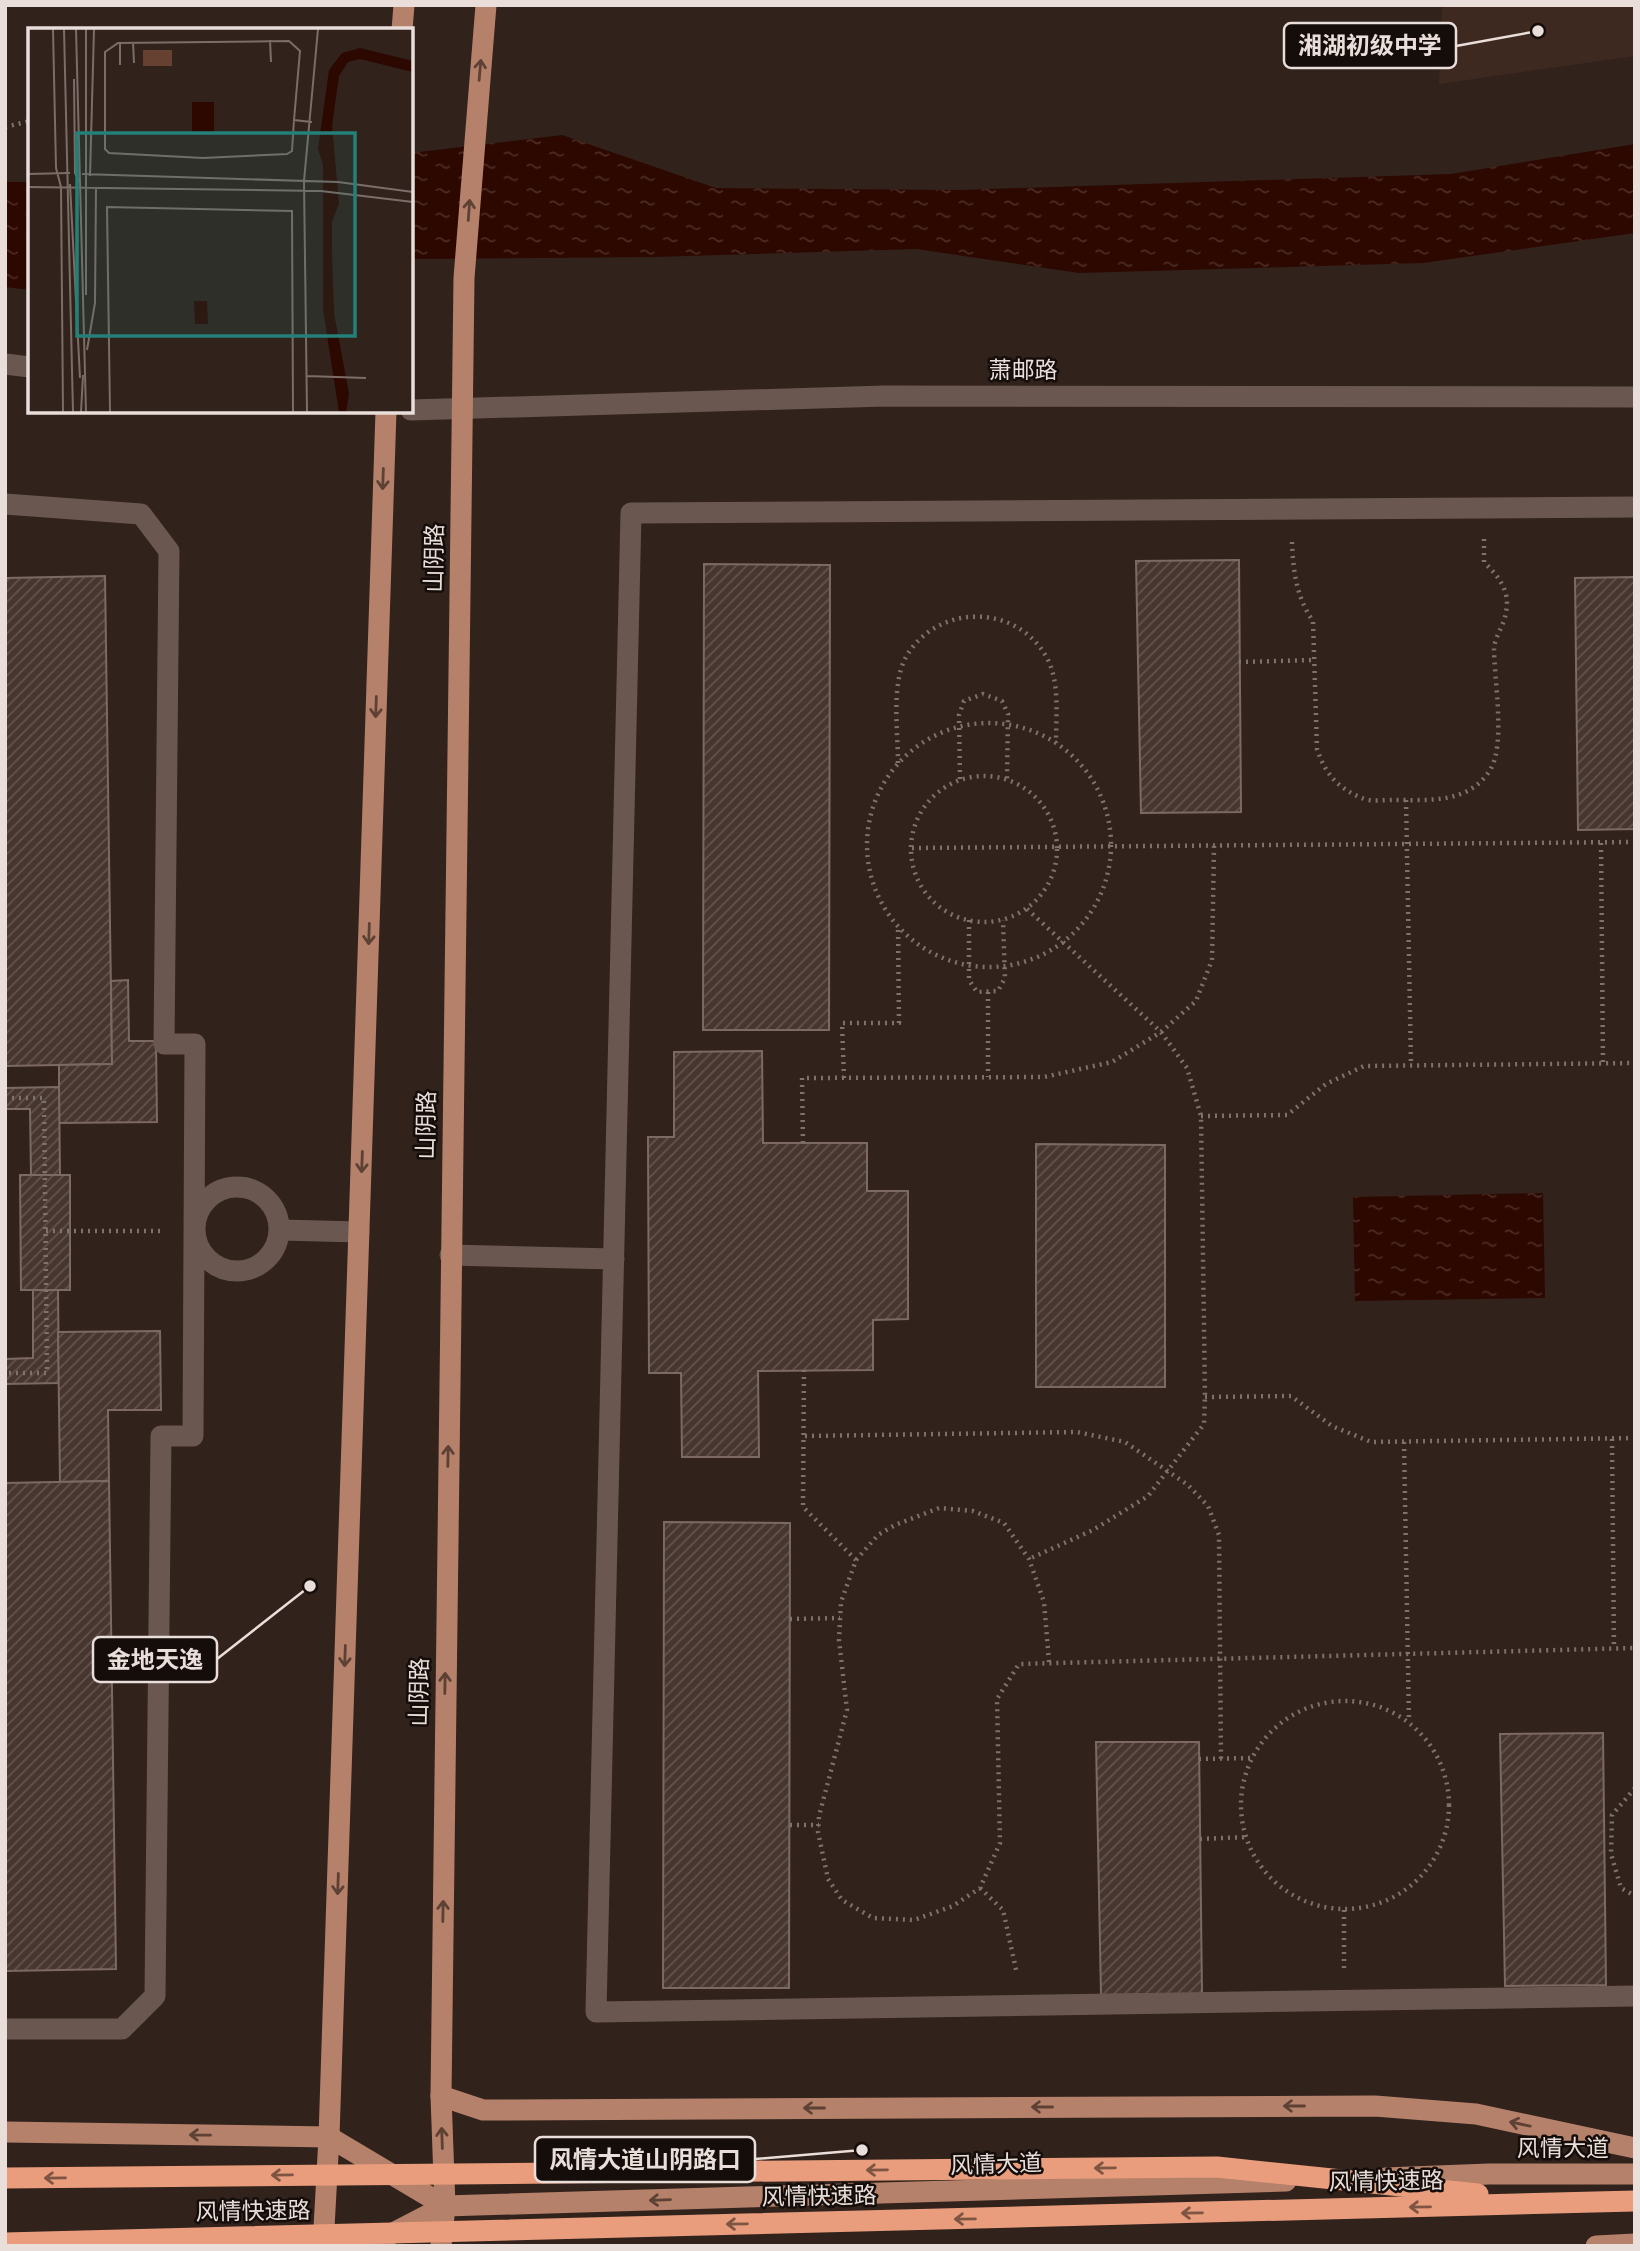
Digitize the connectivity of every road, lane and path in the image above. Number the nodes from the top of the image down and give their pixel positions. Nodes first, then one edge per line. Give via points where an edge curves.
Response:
1 (404, 5) edge
2 (486, 5) edge
3 (402, 28) edge
4 (28, 121) edge
5 (5, 127) edge
6 (5, 364) edge
7 (28, 367) edge
8 (1635, 397) edge
9 (462, 408) junction
10 (413, 410) edge
11 (386, 413) edge
12 (5, 504) edge
13 (1635, 507) edge
14 (1484, 508) junction
15 (1290, 509) junction
16 (1314, 660) junction
17 (1239, 662) dead end
18 (1008, 724) junction
19 (959, 728) junction
20 (1056, 743) junction
21 (898, 764) junction
22 (960, 779) junction
23 (1007, 779) junction
24 (1406, 800) junction
25 (1635, 842) edge
26 (1601, 843) junction
27 (1407, 845) junction
28 (1214, 846) junction
29 (1112, 847) junction
30 (912, 848) junction
31 (1057, 848) junction
32 (1027, 909) junction
33 (969, 920) junction
34 (1003, 920) junction
35 (898, 926) junction
36 (1063, 943) junction
37 (969, 965) junction
38 (1004, 966) junction
39 (988, 992) junction
40 (1161, 1032) junction
41 (1603, 1063) junction
42 (1635, 1063) edge
43 (1411, 1065) junction
44 (988, 1077) junction
45 (844, 1078) junction
46 (5, 1098) edge
47 (1201, 1116) junction
48 (803, 1143) dead end
49 (280, 1230) junction
50 (46, 1231) junction
51 (195, 1231) junction
52 (359, 1232) junction
53 (450, 1255) junction
54 (614, 1259) junction
55 (804, 1370) dead end
56 (5, 1373) edge
57 (1205, 1397) junction
58 (805, 1436) junction
59 (1635, 1438) edge
60 (1612, 1439) junction
61 (1404, 1442) junction
62 (1169, 1471) junction
63 (1029, 1559) junction
64 (856, 1560) junction
65 (840, 1618) junction
66 (790, 1619) dead end
67 (1635, 1648) edge
68 (1614, 1649) junction
69 (1408, 1654) junction
70 (1221, 1658) junction
71 (1049, 1662) junction
72 (1409, 1723) junction
73 (1251, 1758) junction
74 (1199, 1759) dead end
75 (1221, 1759) junction
76 (1635, 1788) edge
77 (790, 1825) dead end
78 (819, 1825) junction
79 (1247, 1837) junction
80 (1200, 1839) dead end
81 (980, 1888) junction
82 (1635, 1896) edge
83 (1344, 1910) junction
84 (1635, 1996) edge
85 (1344, 2000) junction
86 (1024, 2006) junction
87 (5, 2029) edge
88 (441, 2096) junction
89 (5, 2132) edge
90 (329, 2137) junction
91 (1635, 2148) edge
92 (1635, 2174) edge
93 (5, 2178) edge
94 (1635, 2201) edge
95 (1563, 2203) junction
96 (445, 2206) junction
97 (5, 2243) edge
98 (1635, 2244) edge
99 (323, 2246) edge
100 (368, 2246) edge
101 (441, 2246) edge
102 (1596, 2246) edge

1 - 3 main road
9 -> 2 main road, 山阴路 via 464,278
4 - 5 path
6 - 7 street
8 - 9 street, 萧邮路 via 885,396
9 - 10 street, 萧邮路
9 - 53 main road, 山阴路
11 -> 52 main road
12 - 51 street via 141,514 169,551 164,1044 195,1044
13 - 14 street
14 - 15 street
14 - 24 path via 1484,562 1507,593 1504,620 1494,644 1498,744 1491,769 1474,788 1444,800
15 - 16 path via 1293,573 1312,621
15 - 54 street via 631,513
16 - 17 path
16 - 24 path via 1317,749 1324,768 1338,784 1364,800
18 - 19 path
18 - 19 path via 1002,701 983,694 964,701
18 - 20 path
18 - 23 path
19 - 21 path via 931,738
19 - 22 path
20 - 21 path via 1056,682 1033,638 1013,624 989,616 964,616 941,623 906,657 897,681
20 - 29 path via 1083,765 1104,801
21 - 35 path via 876,799 867,840 873,881
22 - 23 path via 984,775
22 - 30 path via 939,791 922,809
23 - 31 path via 1029,790 1045,807
24 - 27 path
25 - 26 path
26 - 27 path
26 - 41 path
27 - 28 path
27 - 43 path
28 - 29 path
28 - 40 path via 1212,960 1196,1001
29 - 31 path
29 - 36 path via 1107,881 1089,916
30 - 31 path
30 - 33 path via 918,880 933,901
31 - 32 path via 1053,875
32 - 34 path
32 - 36 path
33 - 34 path
33 - 37 path
34 - 38 path
35 - 37 path via 917,944 951,962
35 - 45 path via 899,1023 842,1023
36 - 38 path via 1028,962
36 - 40 path
37 - 38 path
37 - 39 path via 969,980 977,992
38 - 39 path via 1005,978 998,991
39 - 44 path
40 - 44 path via 1112,1062 1044,1077
40 - 47 path via 1187,1068
41 - 42 path
41 - 43 path
43 - 47 path via 1364,1066 1326,1084 1287,1115
44 - 45 path
45 - 48 path via 802,1078
46 - 50 path via 44,1098
47 - 57 path
49 - 51 street via 278,1243 263,1264 238,1272 214,1265 204,1256
49 - 51 street via 272,1204 250,1188 237,1187 223,1189 202,1205
49 - 52 street
50 - 51 path
50 - 56 path via 47,1373
51 - 87 street via 193,1436 161,1436 155,1996 122,2029
52 -> 90 main road
53 - 54 street
88 -> 53 main road, 山阴路
54 - 86 street via 596,2012
55 - 58 path
57 - 61 path via 1291,1396 1332,1426 1371,1442
57 - 62 path via 1204,1424
58 - 62 path via 1077,1432 1125,1442
58 - 64 path via 803,1507
59 - 60 path
60 - 61 path
60 - 68 path
61 - 69 path
62 - 63 path via 1148,1496 1093,1531
62 - 70 path via 1208,1507 1219,1535
63 - 64 path via 1004,1523 973,1511 939,1508 878,1535
63 - 71 path via 1044,1602
64 - 65 path
65 - 66 path
65 - 78 path via 847,1710
67 - 68 path
68 - 69 path
69 - 70 path
69 - 72 path
70 - 71 path
70 - 75 path
71 - 81 path via 1019,1664 997,1699 1000,1843
72 - 73 path via 1395,1712 1363,1701 1329,1700 1297,1710 1270,1731
72 - 83 path via 1440,1760 1449,1792 1448,1826 1435,1859 1411,1886 1380,1904
73 - 75 path
73 - 79 path via 1241,1790
74 - 75 path
76 - 82 path via 1612,1815 1611,1854 1621,1888
77 - 78 path
78 - 81 path via 828,1879 842,1900 873,1917 914,1920 953,1906
79 - 80 path
79 - 83 path via 1255,1858 1277,1885 1309,1904
81 - 86 path via 1003,1910
83 - 85 path
84 - 85 street
85 - 86 street
91 -> 88 main road via 1476,2114 1375,2106 483,2110
96 -> 88 main road, 山阴路
90 -> 89 main road
90 - 96 main road
90 - 99 main road
92 -> 96 main road, 风情大道 via 1489,2174
95 -> 93 highway via 1217,2166
94 - 95 highway, 风情快速路
95 -> 97 highway, 风情快速路
96 - 100 main road, 风情大道
96 - 101 main road, 山阴路
98 - 102 main road

